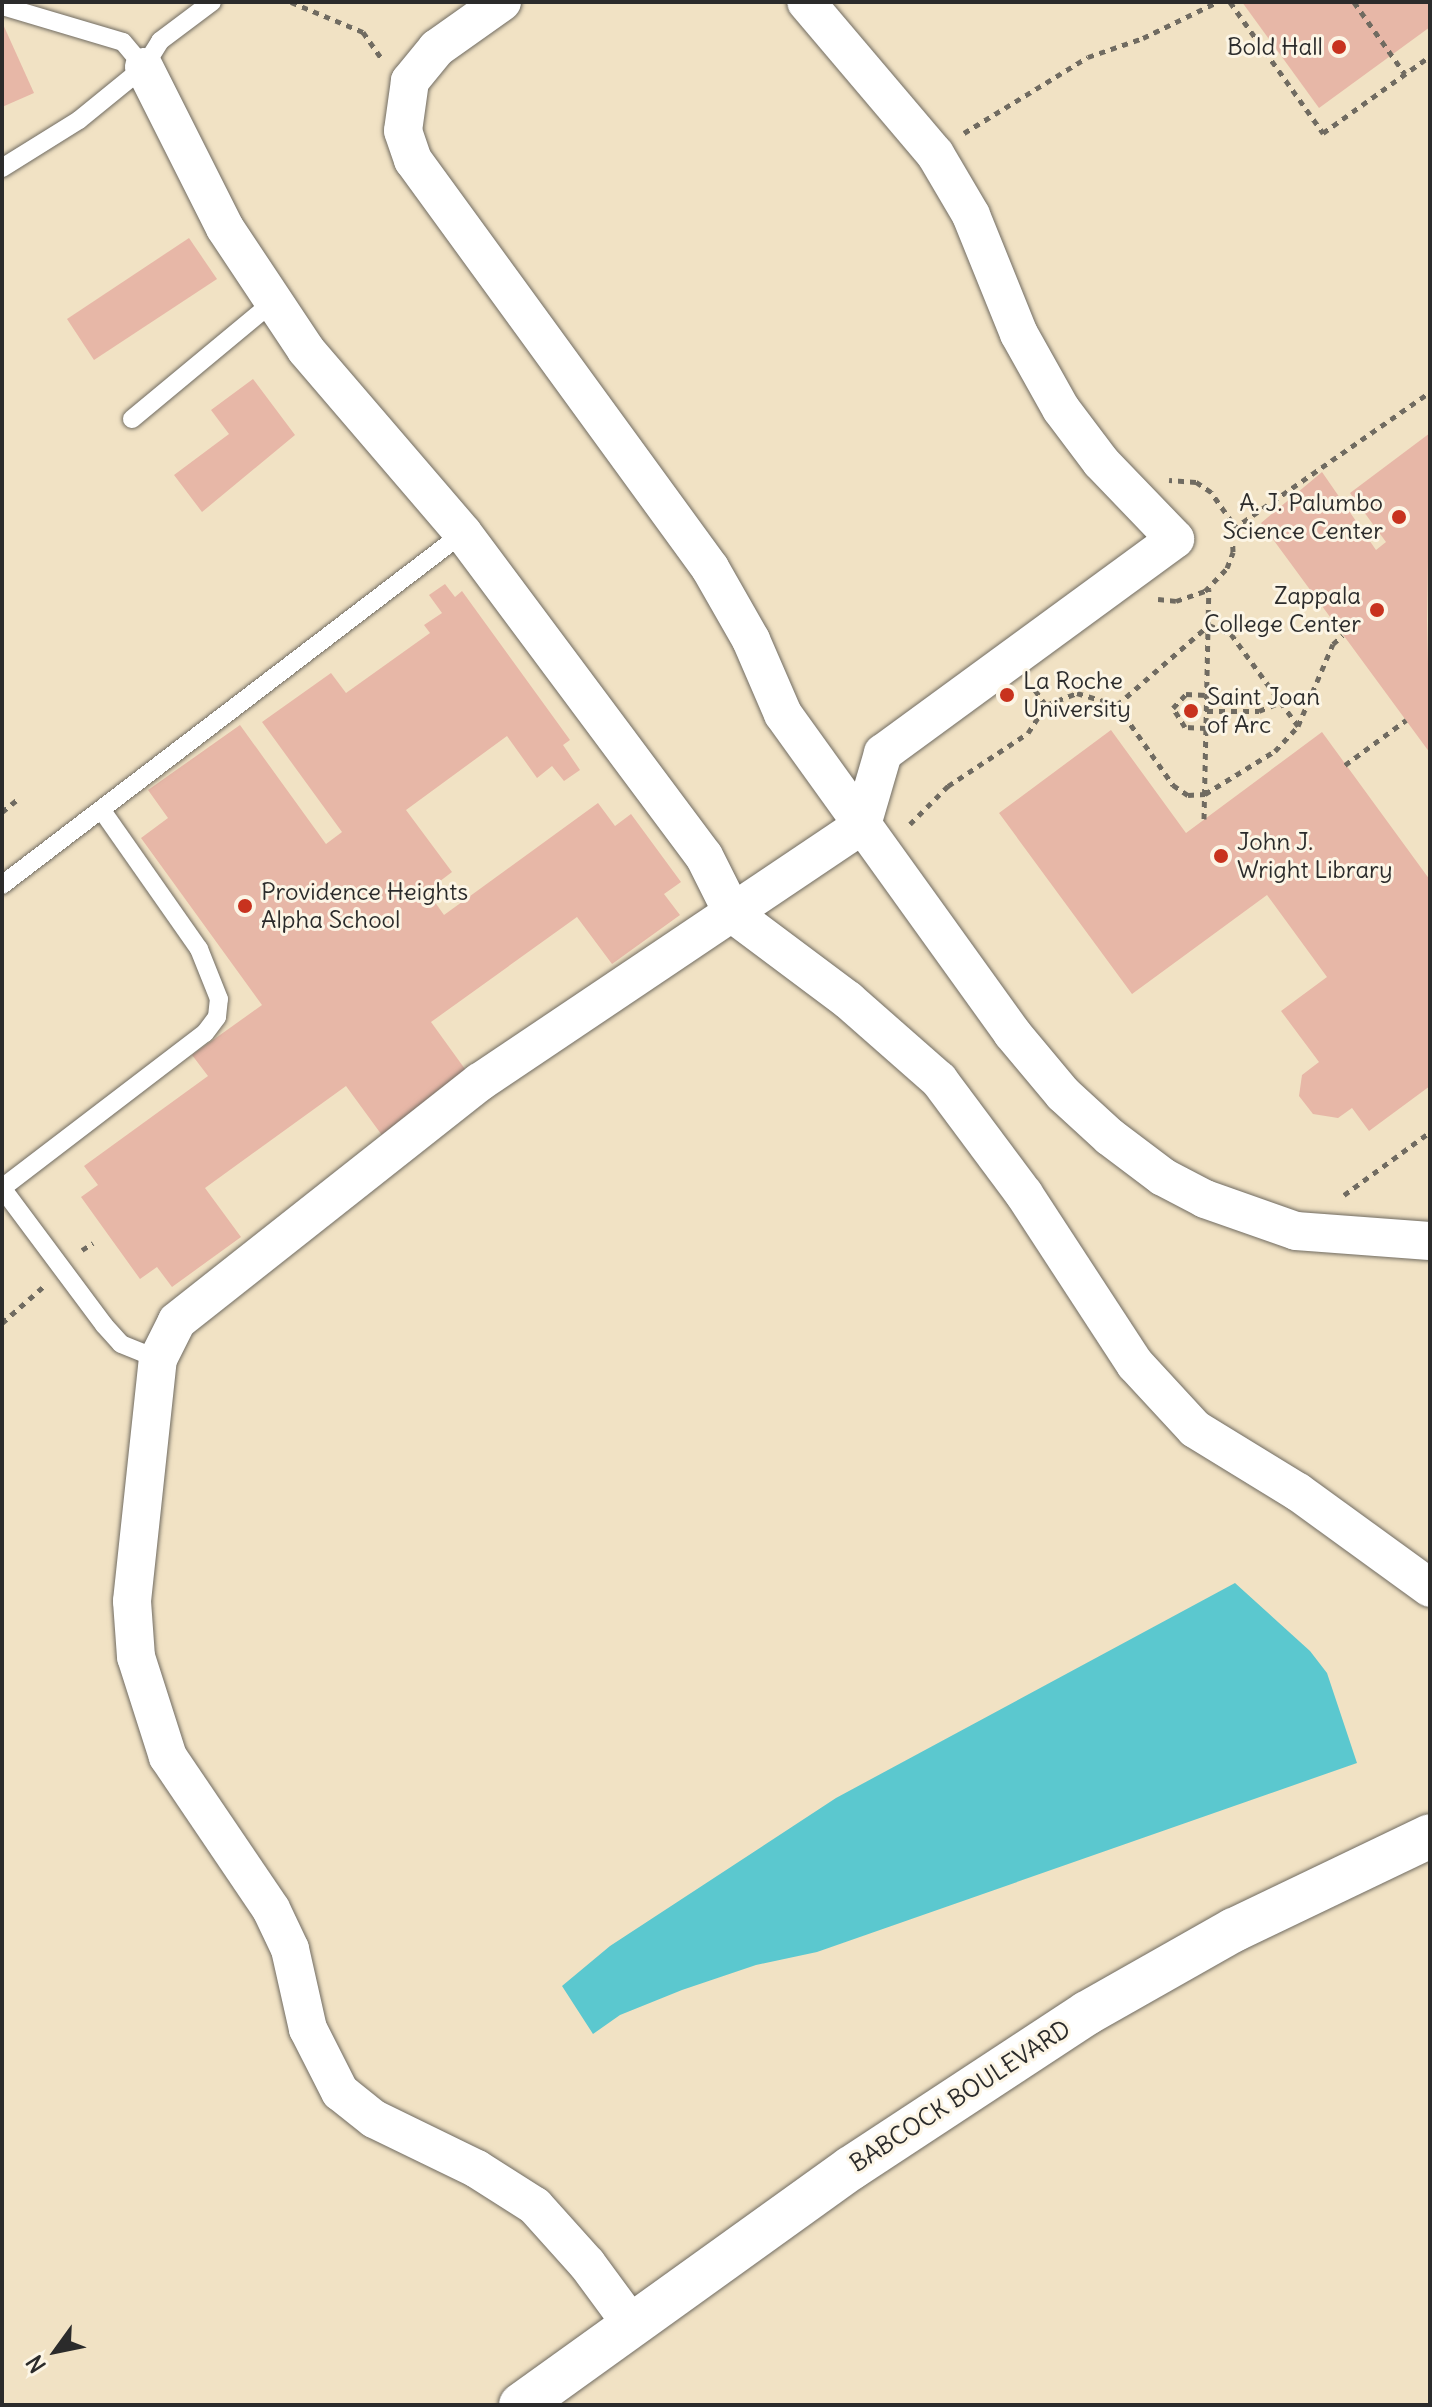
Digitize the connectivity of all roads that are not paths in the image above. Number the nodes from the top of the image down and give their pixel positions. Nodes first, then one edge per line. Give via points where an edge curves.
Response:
1 (212, 2) edge
2 (502, 2) edge
3 (806, 2) edge
4 (2, 6) edge
5 (144, 67) junction
6 (2, 168) edge
7 (274, 301) junction
8 (132, 419) dead end
9 (463, 533) junction
10 (103, 812) junction
11 (862, 825) junction
12 (2, 885) edge
13 (733, 914) junction
14 (2, 1188) edge
15 (1430, 1241) edge
16 (158, 1359) junction
17 (1430, 1588) edge
18 (1430, 1836) edge
19 (632, 2325) junction
20 (521, 2405) edge

1 - 5 lane via 160,41
2 - 11 street via 437,48 410,81 403,131 413,160 710,568 751,640 783,714
3 - 11 street via 935,154 971,215 1019,334 1061,409 1101,462 1175,539 883,753
4 - 5 lane via 123,42
5 - 6 lane via 79,120
5 - 7 street via 225,228
7 - 8 lane
7 - 9 street via 306,350
9 - 10 lane via 153,768
9 - 13 street via 704,856
10 - 12 lane
10 - 14 lane via 199,949 219,999 217,1017 205,1033
11 - 13 street
11 - 15 street via 1063,1094 1163,1177 1235,1213 1296,1231
13 - 16 street via 480,1082 357,1174 177,1321
13 - 17 street via 848,1000 939,1080 1024,1194 1135,1364 1195,1429 1298,1492
14 - 16 lane via 121,1344
16 - 19 street via 132,1601 136,1657 168,1757 271,1909 290,1949 308,2029 340,2092 374,2119 477,2169 535,2206
18 - 19 main road, BABCOCK BOULEVARD via 1234,1930 1087,2013 851,2168
19 - 20 main road, BABCOCK BOULEVARD

